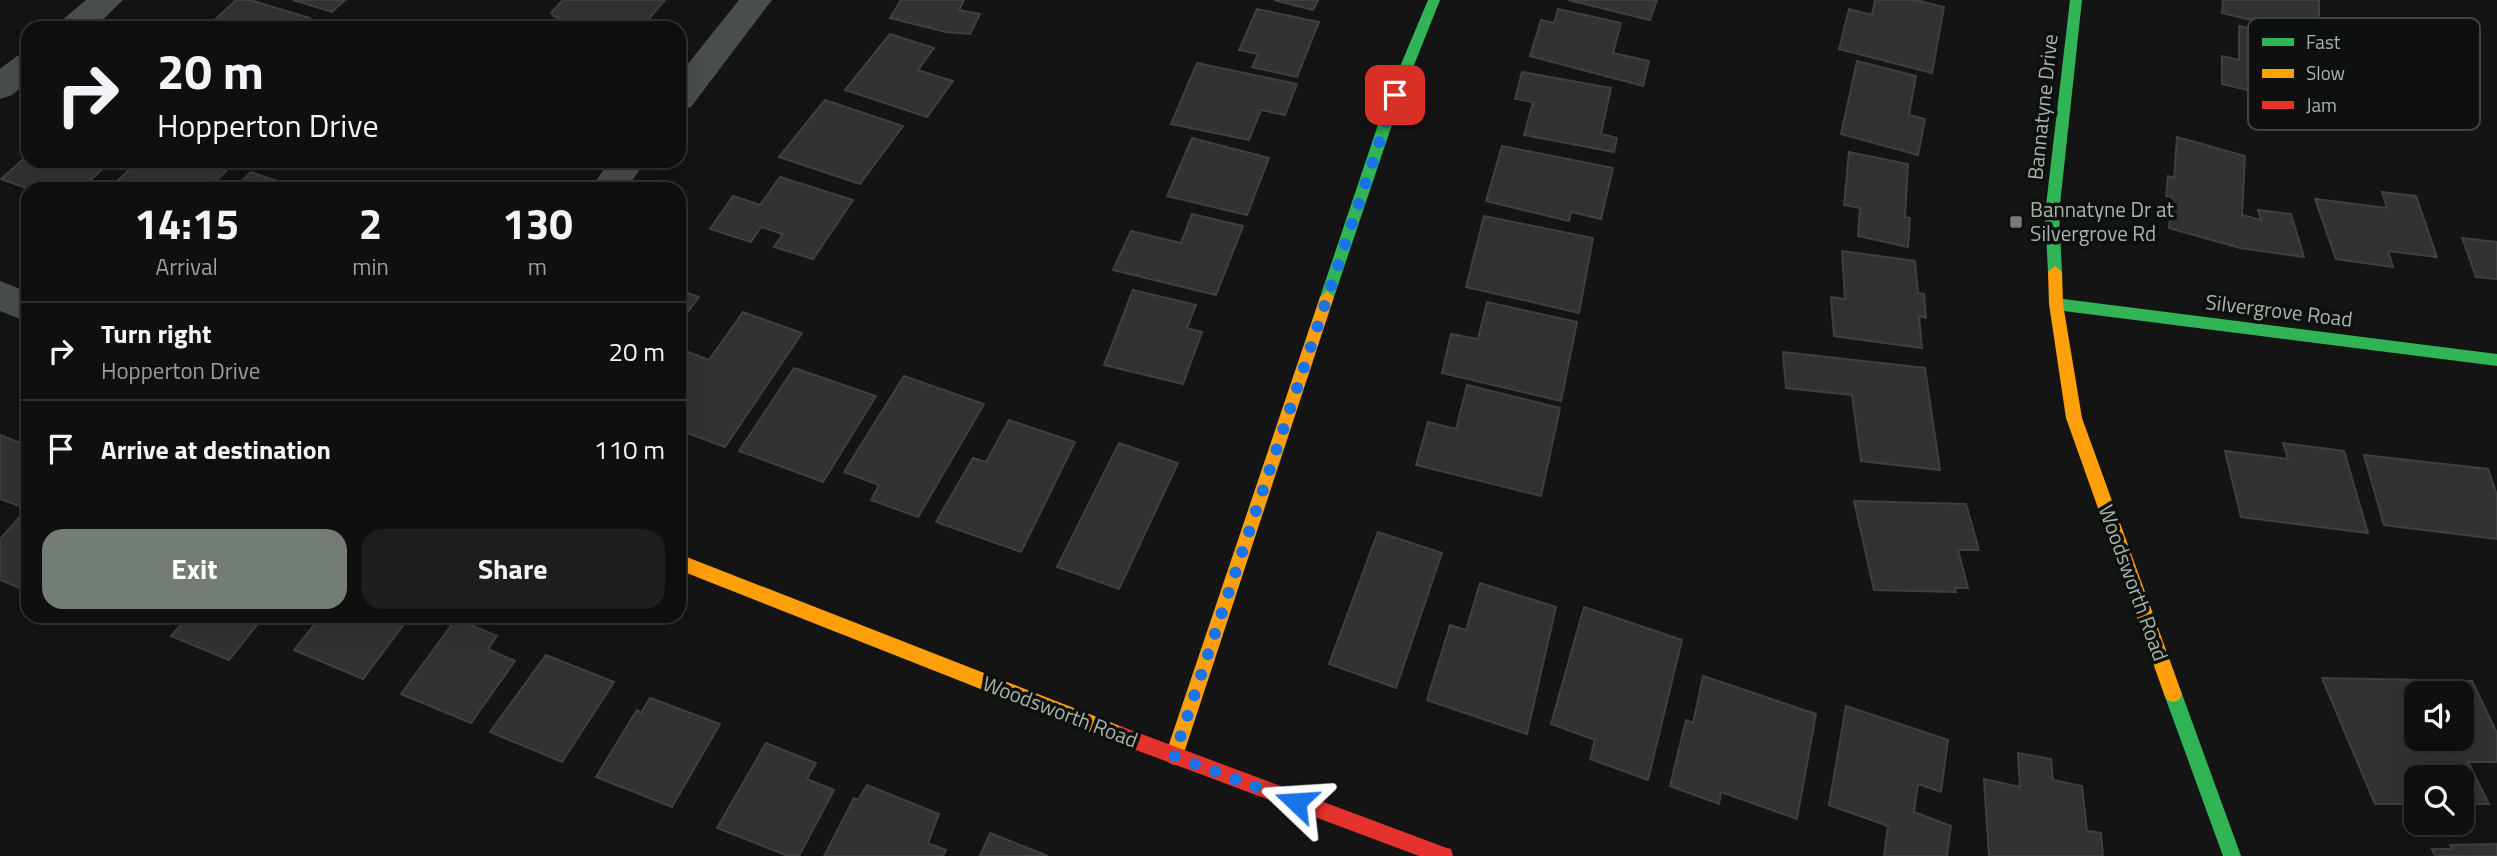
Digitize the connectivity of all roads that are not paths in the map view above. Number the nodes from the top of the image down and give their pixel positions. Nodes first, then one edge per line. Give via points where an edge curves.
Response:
1 (107, 0) edge
2 (756, 0) edge
3 (1434, 0) edge
4 (2076, 0) edge
5 (82, 21) edge
6 (21, 70) edge
7 (0, 87) edge
8 (686, 89) edge
9 (624, 168) edge
10 (612, 182) edge
11 (0, 296) edge
12 (21, 304) edge
13 (2056, 304) junction
14 (2497, 360) edge
15 (686, 565) edge
16 (1174, 756) junction
17 (1444, 856) edge
18 (2232, 856) edge

1 - 5 street
2 - 8 street
3 - 16 street via 1395,95
4 - 13 street, Bannatyne Drive via 2052,214
6 - 7 street
9 - 10 street
11 - 12 street
13 - 14 street, Silvergrove Road
13 - 18 street, Woodsworth Road via 2074,418
15 - 16 street, Woodsworth Road
16 - 17 street, Woodsworth Road

